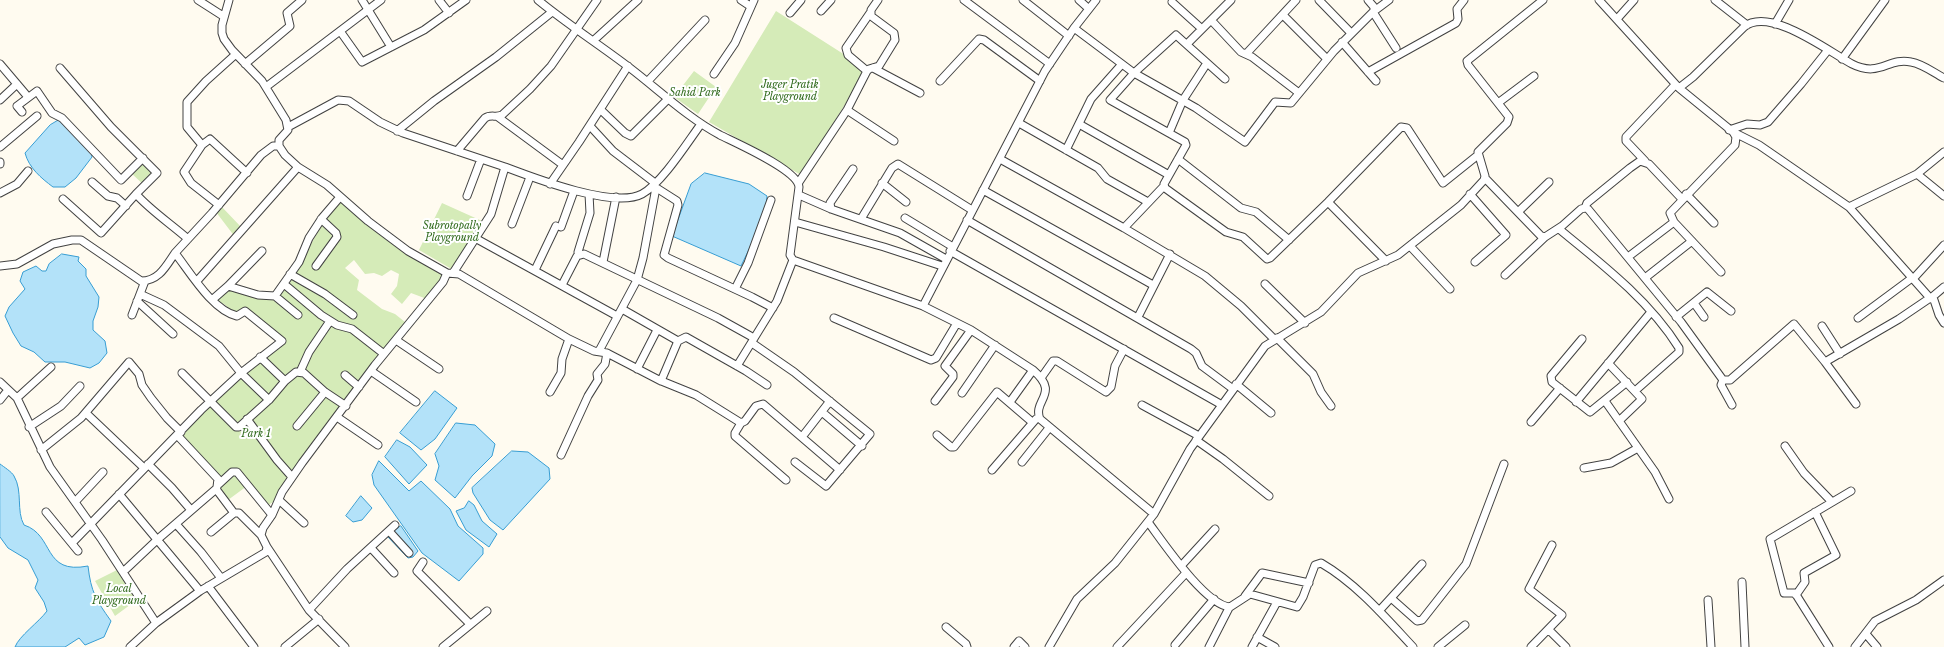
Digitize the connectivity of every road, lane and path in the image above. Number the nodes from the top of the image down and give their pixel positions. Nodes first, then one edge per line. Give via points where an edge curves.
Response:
1 (198, 0) edge
2 (229, 0) edge
3 (302, 0) edge
4 (362, 0) edge
5 (381, 0) edge
6 (439, 0) edge
7 (466, 0) edge
8 (538, 0) edge
9 (597, 0) edge
10 (638, 0) edge
11 (742, 0) edge
12 (801, 0) edge
13 (831, 0) edge
14 (878, 0) edge
15 (964, 0) edge
16 (1023, 0) edge
17 (1079, 0) edge
18 (1096, 0) edge
19 (1296, 0) edge
20 (1319, 0) edge
21 (1368, 0) edge
22 (1389, 0) edge
23 (1463, 0) edge
24 (1543, 0) edge
25 (1599, 0) edge
26 (1634, 0) edge
27 (1715, 0) edge
28 (1789, 0) edge
29 (1885, 0) edge
30 (1229, 1) edge
31 (1172, 2) dead end
32 (752, 3) edge
33 (1089, 9) junction
34 (368, 11) junction
35 (821, 11) dead end
36 (1374, 11) junction
37 (552, 12) junction
38 (870, 12) junction
39 (449, 13) junction
40 (790, 13) dead end
41 (1283, 15) junction
42 (224, 16) junction
43 (1617, 19) junction
44 (705, 20) dead end
45 (1211, 20) junction
46 (1775, 24) junction
47 (1747, 25) junction
48 (1074, 28) junction
49 (1202, 29) junction
50 (577, 30) junction
51 (340, 31) junction
52 (1351, 33) junction
53 (1069, 36) junction
54 (593, 41) junction
55 (1342, 42) junction
56 (1187, 44) junction
57 (391, 47) junction
58 (1396, 48) dead end
59 (1828, 50) junction
60 (236, 54) junction
61 (1246, 54) junction
62 (1842, 59) junction
63 (1327, 60) junction
64 (1207, 63) junction
65 (0, 64) edge
66 (245, 64) junction
67 (1050, 64) junction
68 (1122, 64) junction
69 (628, 66) junction
70 (60, 68) dead end
71 (870, 70) junction
72 (1368, 72) junction
73 (1134, 73) junction
74 (714, 74) dead end
75 (1534, 76) dead end
76 (1944, 78) edge
77 (1225, 79) dead end
78 (648, 81) junction
79 (940, 81) dead end
80 (1040, 81) junction
81 (1376, 81) dead end
82 (17, 84) junction
83 (1677, 86) junction
84 (266, 87) junction
85 (920, 93) dead end
86 (1299, 93) junction
87 (28, 97) junction
88 (668, 98) junction
89 (0, 100) edge
90 (1183, 100) junction
91 (1498, 103) junction
92 (601, 110) junction
93 (847, 110) junction
94 (22, 112) dead end
95 (37, 116) dead end
96 (498, 117) junction
97 (1019, 123) junction
98 (702, 124) junction
99 (1079, 124) junction
100 (590, 126) junction
101 (288, 127) junction
102 (397, 131) junction
103 (1731, 131) junction
104 (1169, 133) junction
105 (894, 141) dead end
106 (202, 145) junction
107 (279, 146) junction
108 (0, 147) edge
109 (1066, 150) junction
110 (457, 151) junction
111 (1943, 154) edge
112 (1478, 155) junction
113 (143, 158) junction
114 (481, 159) junction
115 (1000, 159) junction
116 (1178, 159) junction
117 (1645, 161) junction
118 (563, 165) junction
119 (298, 167) junction
120 (506, 167) junction
121 (853, 169) dead end
122 (28, 171) dead end
123 (247, 173) junction
124 (1917, 174) junction
125 (1169, 175) junction
126 (530, 177) junction
127 (1485, 178) junction
128 (92, 182) dead end
129 (799, 182) junction
130 (1549, 182) dead end
131 (882, 183) junction
132 (550, 184) junction
133 (655, 185) junction
134 (1164, 186) junction
135 (983, 190) junction
136 (574, 191) junction
137 (0, 193) edge
138 (136, 194) junction
139 (589, 194) junction
140 (1470, 194) junction
141 (799, 195) junction
142 (1944, 195) edge
143 (467, 196) dead end
144 (340, 197) junction
145 (616, 197) junction
146 (1684, 197) junction
147 (63, 199) dead end
148 (771, 200) dead end
149 (906, 202) dead end
150 (1148, 202) junction
151 (1328, 202) junction
152 (219, 205) junction
153 (126, 206) junction
154 (1849, 207) junction
155 (1585, 208) junction
156 (831, 209) junction
157 (972, 210) junction
158 (1518, 212) junction
159 (905, 218) dead end
160 (321, 219) junction
161 (860, 219) junction
162 (967, 220) junction
163 (795, 222) junction
164 (1674, 222) junction
165 (1714, 222) dead end
166 (512, 224) dead end
167 (1124, 228) junction
168 (1559, 229) junction
169 (1545, 237) junction
170 (475, 238) junction
171 (188, 239) junction
172 (1288, 240) junction
173 (1692, 241) junction
174 (1944, 245) edge
175 (1410, 246) junction
176 (952, 249) junction
177 (262, 250) dead end
178 (578, 252) dead end
179 (175, 253) junction
180 (1170, 254) junction
181 (1628, 257) junction
182 (946, 259) junction
183 (793, 260) junction
184 (1386, 261) junction
185 (603, 262) junction
186 (1475, 262) dead end
187 (0, 266) edge
188 (316, 266) dead end
189 (942, 266) junction
190 (535, 270) junction
191 (1721, 272) dead end
192 (450, 273) junction
193 (290, 274) junction
194 (1505, 275) dead end
195 (1645, 278) junction
196 (1912, 278) junction
197 (637, 280) junction
198 (145, 281) junction
199 (197, 281) junction
200 (284, 284) junction
201 (1265, 284) dead end
202 (562, 285) junction
203 (1153, 285) junction
204 (228, 286) junction
205 (1944, 287) edge
206 (735, 289) junction
207 (1450, 290) dead end
208 (275, 296) junction
209 (139, 298) junction
210 (1931, 298) junction
211 (212, 300) junction
212 (1694, 303) junction
213 (923, 306) junction
214 (773, 308) junction
215 (622, 309) junction
216 (1651, 312) junction
217 (1731, 312) dead end
218 (132, 315) dead end
219 (298, 315) dead end
220 (353, 315) dead end
221 (617, 316) junction
222 (1138, 317) junction
223 (1676, 317) junction
224 (1704, 317) dead end
225 (834, 318) dead end
226 (1858, 318) dead end
227 (330, 320) junction
228 (957, 323) junction
229 (1305, 323) junction
230 (1944, 323) edge
231 (1822, 326) dead end
232 (657, 330) junction
233 (971, 330) junction
234 (173, 334) dead end
235 (569, 339) junction
236 (1276, 339) junction
237 (1582, 339) dead end
238 (396, 340) junction
239 (753, 341) junction
240 (678, 342) junction
241 (995, 345) junction
242 (1124, 349) junction
243 (599, 351) junction
244 (607, 353) junction
245 (384, 354) junction
246 (1840, 354) junction
247 (260, 357) junction
248 (1825, 362) junction
249 (1608, 363) junction
250 (737, 366) junction
251 (50, 367) dead end
252 (439, 369) dead end
253 (637, 369) junction
254 (1033, 370) junction
255 (371, 371) junction
256 (300, 372) junction
257 (182, 373) dead end
258 (241, 373) junction
259 (345, 375) dead end
260 (1042, 378) junction
261 (1723, 380) junction
262 (284, 381) junction
263 (661, 381) junction
264 (0, 382) edge
265 (1627, 382) junction
266 (767, 385) dead end
267 (80, 386) dead end
268 (1235, 386) junction
269 (359, 387) junction
270 (1560, 388) junction
271 (8, 390) junction
272 (1635, 391) junction
273 (325, 392) junction
274 (550, 392) dead end
275 (962, 393) dead end
276 (17, 398) junction
277 (0, 400) edge
278 (269, 400) junction
279 (830, 401) junction
280 (935, 401) dead end
281 (1605, 401) junction
282 (210, 402) junction
283 (416, 402) dead end
284 (1010, 402) junction
285 (1576, 402) junction
286 (1856, 404) dead end
287 (1222, 405) junction
288 (1732, 405) dead end
289 (346, 406) junction
290 (1142, 406) dead end
291 (1331, 406) dead end
292 (822, 412) junction
293 (86, 413) junction
294 (1271, 413) dead end
295 (1039, 417) junction
296 (337, 418) junction
297 (247, 419) junction
298 (1619, 421) junction
299 (1032, 422) junction
300 (1531, 422) dead end
301 (741, 423) junction
302 (297, 426) dead end
303 (30, 427) junction
304 (1049, 428) junction
305 (179, 433) junction
306 (937, 435) dead end
307 (802, 437) junction
308 (1198, 438) junction
309 (378, 445) dead end
310 (862, 446) junction
311 (1785, 446) dead end
312 (1638, 448) junction
313 (41, 450) junction
314 (561, 455) dead end
315 (795, 462) dead end
316 (1022, 462) dead end
317 (1504, 464) dead end
318 (146, 466) junction
319 (1584, 468) dead end
320 (840, 470) junction
321 (992, 470) dead end
322 (103, 472) dead end
323 (292, 477) junction
324 (786, 480) dead end
325 (218, 486) junction
326 (1851, 491) dead end
327 (119, 494) junction
328 (1269, 496) dead end
329 (1669, 499) dead end
330 (279, 500) junction
331 (75, 502) junction
332 (1832, 502) junction
333 (191, 510) junction
334 (46, 512) dead end
335 (1815, 512) junction
336 (234, 513) junction
337 (1154, 514) junction
338 (272, 515) junction
339 (1148, 522) junction
340 (90, 523) junction
341 (304, 523) dead end
342 (176, 524) junction
343 (395, 525) dead end
344 (1215, 529) dead end
345 (389, 531) junction
346 (211, 532) dead end
347 (261, 535) junction
348 (158, 539) junction
349 (72, 543) junction
350 (1552, 545) dead end
351 (268, 547) junction
352 (371, 548) junction
353 (78, 551) dead end
354 (409, 553) dead end
355 (423, 562) dead end
356 (1422, 564) dead end
357 (1181, 566) junction
358 (123, 572) junction
359 (394, 573) dead end
360 (1186, 573) junction
361 (221, 578) junction
362 (1944, 580) edge
363 (1742, 582) dead end
364 (1309, 583) junction
365 (208, 586) junction
366 (200, 590) junction
367 (1796, 594) junction
368 (1245, 597) junction
369 (1391, 598) junction
370 (1214, 599) junction
371 (1708, 600) dead end
372 (1277, 602) junction
373 (1228, 608) junction
374 (309, 610) junction
375 (487, 611) dead end
376 (1379, 611) junction
377 (319, 619) junction
378 (156, 623) junction
379 (470, 624) junction
380 (1465, 625) dead end
381 (946, 627) dead end
382 (1549, 630) junction
383 (1866, 634) junction
384 (1257, 637) junction
385 (1175, 645) dead end
386 (130, 647) edge
387 (254, 647) edge
388 (285, 647) edge
389 (345, 647) edge
390 (443, 647) edge
391 (966, 647) edge
392 (1014, 647) edge
393 (1024, 647) edge
394 (1049, 647) edge
395 (1118, 647) edge
396 (1209, 647) edge
397 (1252, 647) edge
398 (1275, 647) edge
399 (1413, 647) edge
400 (1438, 647) edge
401 (1531, 647) edge
402 (1566, 647) edge
403 (1711, 647) edge
404 (1745, 647) edge
405 (1829, 647) edge
406 (1854, 647) edge
407 (1877, 647) edge

1 - 42 street
2 - 42 street
3 - 66 street via 287,13 290,26
4 - 34 street
5 - 34 street
6 - 39 street
7 - 39 street
8 - 37 street
9 - 50 street
10 - 54 street
11 - 32 street
12 - 40 street
13 - 35 street
14 - 38 street
15 - 67 street
16 - 53 street
17 - 33 street
18 - 33 street
19 - 41 street
20 - 52 street
21 - 36 street
22 - 36 street
23 - 72 street via 1457,9 1456,23
24 - 91 street via 1467,61
25 - 43 street
26 - 43 street
27 - 47 street
28 - 46 street
29 - 62 street
30 - 45 street
31 - 49 street
32 - 74 street via 735,43
33 - 48 street
34 - 51 street
34 - 57 street
36 - 52 street
36 - 58 street
37 - 50 street
37 - 102 street via 434,100
38 - 71 street via 846,48 848,56
38 - 71 street via 873,18 895,36 882,62 877,68
39 - 57 street via 424,30
41 - 61 street
41 - 63 street
42 - 60 street via 222,33
43 - 83 street
44 - 78 street
45 - 49 street
45 - 61 street via 1239,50
46 - 47 street via 1754,22
46 - 59 street via 1797,31
47 - 83 street via 1693,77
48 - 53 street
48 - 68 street
49 - 56 street
50 - 54 street
50 - 96 street via 551,66 530,89
51 - 57 street via 362,62
51 - 84 street
52 - 55 street
53 - 67 street
54 - 69 street
55 - 63 street
55 - 72 street
56 - 64 street
56 - 73 street via 1179,36 1174,36
59 - 62 street
59 - 103 street via 1768,122 1760,125 1747,124
60 - 66 street
60 - 106 street via 187,102 187,127
61 - 86 street
62 - 76 street via 1872,70 1911,61
63 - 86 street
64 - 77 street
64 - 90 street
65 - 82 street
66 - 84 street
67 - 80 street
68 - 73 street
68 - 99 street via 1091,99
69 - 78 street
69 - 92 street
70 - 113 street via 111,127
71 - 85 street
71 - 93 street
72 - 81 street
73 - 90 street
73 - 104 street via 1110,100
75 - 91 street
78 - 88 street
79 - 80 street via 979,39 984,40
80 - 97 street
82 - 87 street
82 - 89 street
83 - 103 street
83 - 117 street via 1626,137 1626,141
84 - 101 street
86 - 90 street via 1290,104 1276,102 1245,142
87 - 94 street via 17,106
87 - 113 street via 37,91 52,113 62,118 121,180
88 - 92 street via 631,136
88 - 98 street
90 - 104 street
91 - 112 street via 1509,120 1480,149
92 - 100 street
93 - 105 street
93 - 129 street
95 - 108 street
96 - 110 street via 485,118
96 - 118 street
97 - 109 street
97 - 115 street
98 - 129 street via 788,172
98 - 133 street
99 - 109 street
99 - 125 street
100 - 118 street
100 - 133 street via 613,150
101 - 102 street via 342,100 354,103
101 - 107 street
102 - 110 street
103 - 146 street via 1736,137 1734,145
103 - 154 street via 1759,145
104 - 116 street via 1186,143
106 - 123 street via 210,139
106 - 152 street via 184,172 191,183
107 - 119 street
107 - 123 street via 267,150
109 - 150 street via 1098,168 1107,179
110 - 114 street
111 - 124 street
112 - 127 street
112 - 151 street via 1444,183 1407,128 1401,127
113 - 138 street via 157,173
114 - 120 street
114 - 143 street
115 - 135 street
115 - 167 street
116 - 125 street
116 - 172 street via 1241,208 1256,212
117 - 146 street
117 - 155 street via 1638,162 1630,168 1587,203
118 - 132 street
119 - 144 street via 327,185
119 - 199 street
120 - 126 street
120 - 170 street via 491,214
121 - 156 street via 830,202
122 - 137 street via 17,184
123 - 152 street
124 - 142 street
124 - 154 street
125 - 134 street
126 - 132 street
126 - 166 street
127 - 140 street
127 - 158 street
128 - 153 street via 108,196 117,198
129 - 141 street
130 - 158 street
131 - 149 street
131 - 157 street via 892,168 898,164
131 - 161 street
132 - 136 street
133 - 145 street via 639,195
133 - 197 street
133 - 206 street via 678,205 664,255
134 - 150 street
134 - 172 street via 1222,229 1242,237 1267,259
135 - 157 street
135 - 203 street
136 - 139 street
136 - 190 street via 559,226
138 - 153 street
138 - 171 street via 147,207 157,212
139 - 145 street
139 - 178 street via 590,213
140 - 175 street via 1461,205
140 - 186 street via 1506,235
141 - 156 street
141 - 163 street
144 - 160 street
144 - 192 street via 408,251
145 - 185 street
146 - 164 street via 1670,212
146 - 165 street
147 - 153 street via 101,233
148 - 206 street via 748,263
150 - 167 street
151 - 172 street
151 - 184 street
152 - 171 street
154 - 196 street
155 - 168 street
155 - 181 street
156 - 161 street
157 - 162 street
158 - 169 street
159 - 176 street
160 - 188 street via 337,236
160 - 193 street
161 - 182 street via 900,233
162 - 176 street
162 - 222 street
163 - 183 street via 790,255
163 - 189 street
164 - 173 street
164 - 181 street
167 - 180 street
168 - 169 street
168 - 216 street via 1604,266
169 - 194 street
170 - 190 street
170 - 192 street
171 - 179 street
173 - 191 street
173 - 195 street
174 - 196 street
175 - 184 street
175 - 207 street
176 - 182 street
176 - 242 street
177 - 204 street
179 - 198 street via 160,274
179 - 199 street
180 - 203 street
180 - 236 street via 1223,290
181 - 195 street
182 - 189 street
183 - 213 street
183 - 214 street
184 - 229 street via 1353,276 1326,308
185 - 197 street
185 - 202 street via 580,254
187 - 198 street via 17,264 53,244 81,240 133,276
189 - 213 street
190 - 202 street
192 - 235 street via 459,274
192 - 238 street
193 - 200 street
193 - 220 street
195 - 223 street
196 - 210 street
196 - 226 street
197 - 215 street
197 - 239 street via 718,318
198 - 209 street
199 - 211 street
200 - 208 street
200 - 227 street
201 - 229 street
202 - 221 street
203 - 222 street
204 - 208 street via 258,295
204 - 211 street
205 - 210 street
206 - 214 street
208 - 219 street
209 - 218 street
209 - 234 street via 152,317
209 - 258 street via 164,305 197,329 219,346
210 - 230 street
210 - 246 street
211 - 247 street via 230,315 237,316 245,311 282,341
212 - 217 street via 1705,293 1710,293
212 - 223 street
212 - 224 street
213 - 228 street
214 - 239 street
215 - 221 street
215 - 232 street
216 - 249 street
216 - 272 street via 1666,328 1680,350
221 - 243 street
222 - 268 street via 1194,351 1202,366
223 - 261 street
225 - 228 street via 931,360 936,358
227 - 245 street via 336,325 352,329
227 - 256 street via 309,352
228 - 233 street
229 - 236 street
231 - 246 street
232 - 240 street
232 - 253 street
233 - 241 street
233 - 280 street via 945,366 953,377
235 - 243 street
235 - 274 street via 561,373
236 - 268 street via 1258,353
236 - 291 street via 1313,374
237 - 270 street via 1551,376 1552,382
238 - 245 street
238 - 252 street
239 - 250 street
239 - 279 street
240 - 250 street via 682,338 689,338
240 - 263 street
241 - 254 street
241 - 275 street
242 - 260 street via 1115,366 1111,387 1106,392 1057,361 1053,361
242 - 287 street
243 - 244 street
244 - 253 street
244 - 314 street via 605,364 597,374 598,380 586,399
245 - 255 street
246 - 248 street
247 - 258 street
247 - 262 street
248 - 261 street via 1794,324 1730,380
248 - 286 street
249 - 265 street
249 - 285 street
250 - 266 street
251 - 276 street
253 - 263 street
254 - 260 street
254 - 284 street
255 - 269 street
255 - 283 street
256 - 262 street
256 - 273 street
257 - 282 street
258 - 278 street
258 - 282 street
259 - 269 street
260 - 295 street via 1045,392
261 - 288 street via 1721,385
262 - 278 street
263 - 301 street via 696,395
264 - 271 street
265 - 272 street
265 - 281 street
267 - 303 street via 61,406
268 - 287 street
268 - 294 street
269 - 289 street
270 - 285 street
270 - 300 street
271 - 276 street
271 - 277 street
272 - 298 street via 1642,401
273 - 289 street
273 - 302 street
276 - 303 street
278 - 297 street
279 - 292 street
279 - 310 street via 870,433
281 - 285 street via 1590,412
281 - 298 street
282 - 297 street via 233,426 239,427
282 - 305 street
284 - 299 street
284 - 306 street via 997,392 954,447
287 - 308 street
289 - 296 street
290 - 308 street
292 - 307 street
292 - 310 street
293 - 305 street via 129,362 139,374 142,385 151,398
293 - 313 street
293 - 318 street
295 - 299 street
295 - 304 street
296 - 309 street
296 - 323 street
297 - 323 street
298 - 312 street
299 - 321 street
301 - 307 street via 756,406 764,404
301 - 324 street via 735,436
303 - 313 street
304 - 316 street
304 - 337 street
305 - 318 street
305 - 325 street via 218,479
307 - 320 street
308 - 328 street
308 - 337 street
310 - 320 street
311 - 332 street via 1804,474
312 - 319 street via 1611,463
312 - 329 street via 1655,472
313 - 331 street
315 - 320 street via 826,486
317 - 369 street via 1466,564 1422,620 1416,621
318 - 327 street
318 - 333 street
322 - 331 street
323 - 330 street
325 - 333 street
325 - 336 street
325 - 338 street via 232,472 237,472
326 - 332 street
327 - 340 street
327 - 348 street
330 - 338 street
330 - 341 street
331 - 340 street
332 - 335 street
333 - 342 street
334 - 349 street
335 - 367 street via 1836,555 1804,573 1805,582
335 - 367 street via 1770,539 1784,593
336 - 346 street
336 - 347 street via 239,513
337 - 339 street
338 - 347 street via 262,528
339 - 357 street
339 - 394 street via 1115,563 1077,599
340 - 349 street
340 - 358 street
342 - 348 street
342 - 361 street
343 - 345 street
344 - 357 street
345 - 352 street
345 - 354 street
347 - 351 street
348 - 358 street
348 - 366 street
349 - 353 street
350 - 382 street via 1529,588 1562,614
351 - 361 street via 261,556
351 - 374 street
352 - 359 street
352 - 374 street via 332,584
355 - 379 street via 417,571
356 - 369 street
357 - 360 street
358 - 378 street
360 - 370 street
360 - 395 street
361 - 365 street
362 - 383 street via 1911,603 1875,621
363 - 404 street
364 - 368 street via 1262,573
364 - 372 street via 1297,607
364 - 376 street via 1315,565 1321,563 1342,577
365 - 366 street
365 - 387 street
366 - 378 street
367 - 405 street
368 - 372 street via 1254,595
368 - 373 street
369 - 376 street
370 - 373 street
370 - 385 street
371 - 403 street
372 - 384 street
373 - 396 street
374 - 377 street
375 - 379 street
376 - 399 street
377 - 388 street
377 - 389 street
378 - 386 street
379 - 390 street
380 - 400 street
381 - 391 street via 966,644
382 - 401 street
382 - 402 street
383 - 406 street
383 - 407 street
384 - 397 street
384 - 398 street
392 - 393 street via 1019,641

